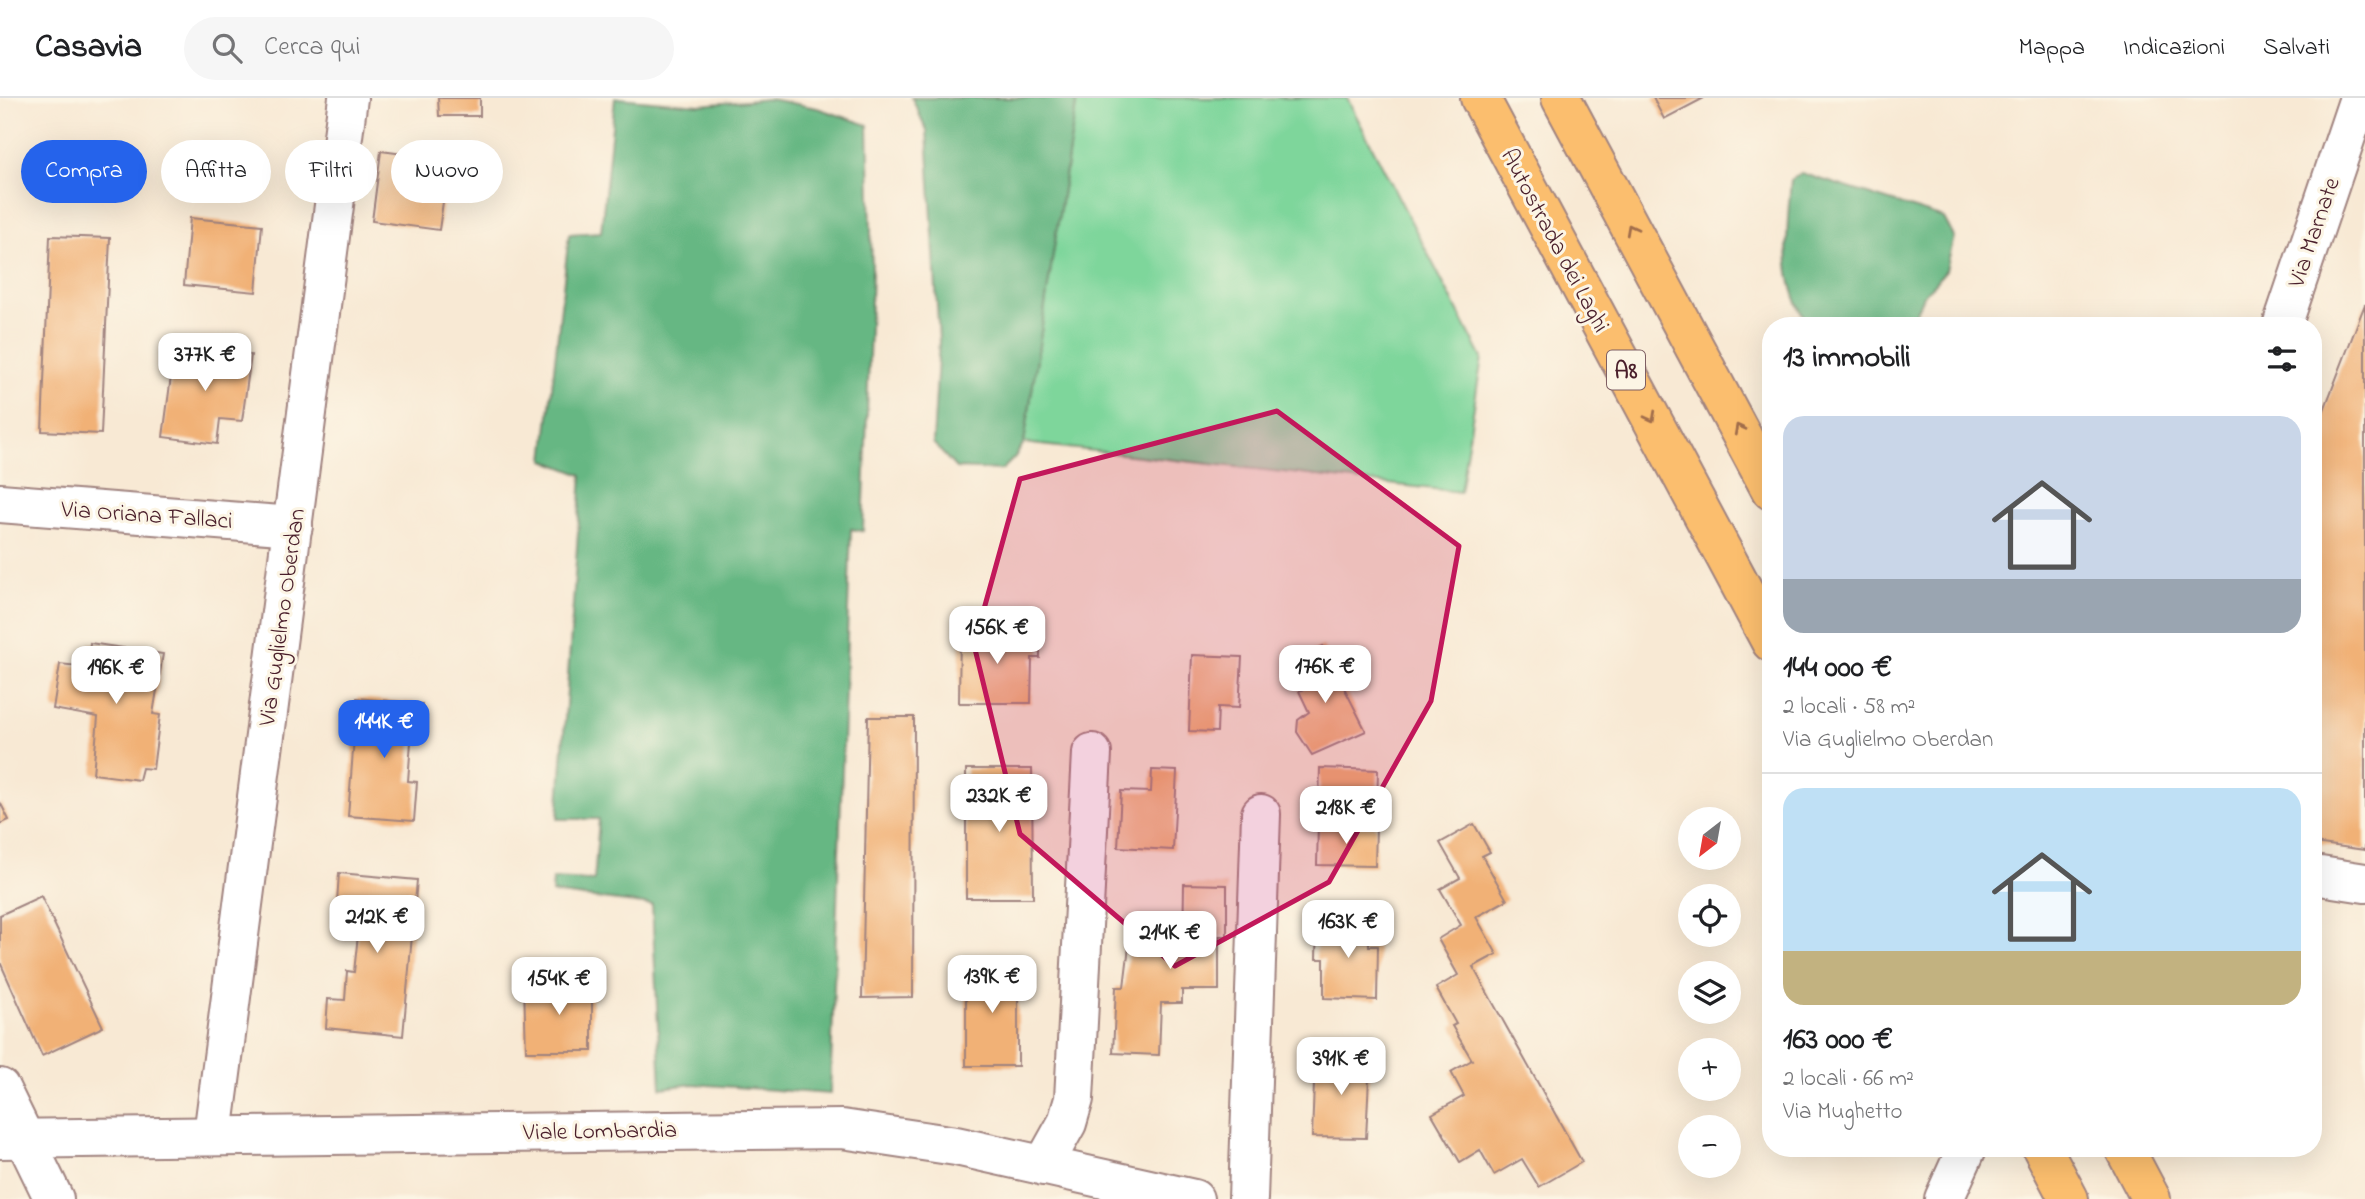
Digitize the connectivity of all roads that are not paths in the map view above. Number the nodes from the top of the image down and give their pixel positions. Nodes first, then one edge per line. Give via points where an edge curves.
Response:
1 (348, 98) edge
2 (1480, 98) edge
3 (1561, 98) edge
4 (2358, 98) edge
5 (2285, 317) edge
6 (1762, 472) edge
7 (0, 503) edge
8 (293, 526) junction
9 (1762, 625) edge
10 (1092, 753) dead end
11 (1261, 814) dead end
12 (2322, 876) edge
13 (2365, 883) edge
14 (0, 1088) edge
15 (214, 1135) junction
16 (13, 1139) edge
17 (1963, 1157) edge
18 (2047, 1157) edge
19 (2129, 1157) edge
20 (1043, 1166) junction
21 (54, 1199) edge
22 (1194, 1199) edge
23 (1248, 1199) edge
24 (1944, 1199) edge
25 (2069, 1199) edge
26 (2151, 1199) edge

1 - 8 street, Via Guglielmo Oberdan
2 -> 9 highway, Autostrada dei Laghi / A8
6 -> 3 highway
4 - 5 street, Via Marnate
7 - 8 street, Via Oriana Fallaci
8 - 15 street, Via Guglielmo Oberdan
10 - 20 street via 1074,1099 1067,1123
11 - 23 street
12 - 13 street
14 - 16 street
15 - 16 street, Viale Lombardia
15 - 20 street, Viale Lombardia via 814,1128 920,1139
16 - 21 street
17 - 24 street
18 - 25 highway
19 - 26 highway
20 - 22 street, Viale Lombardia

